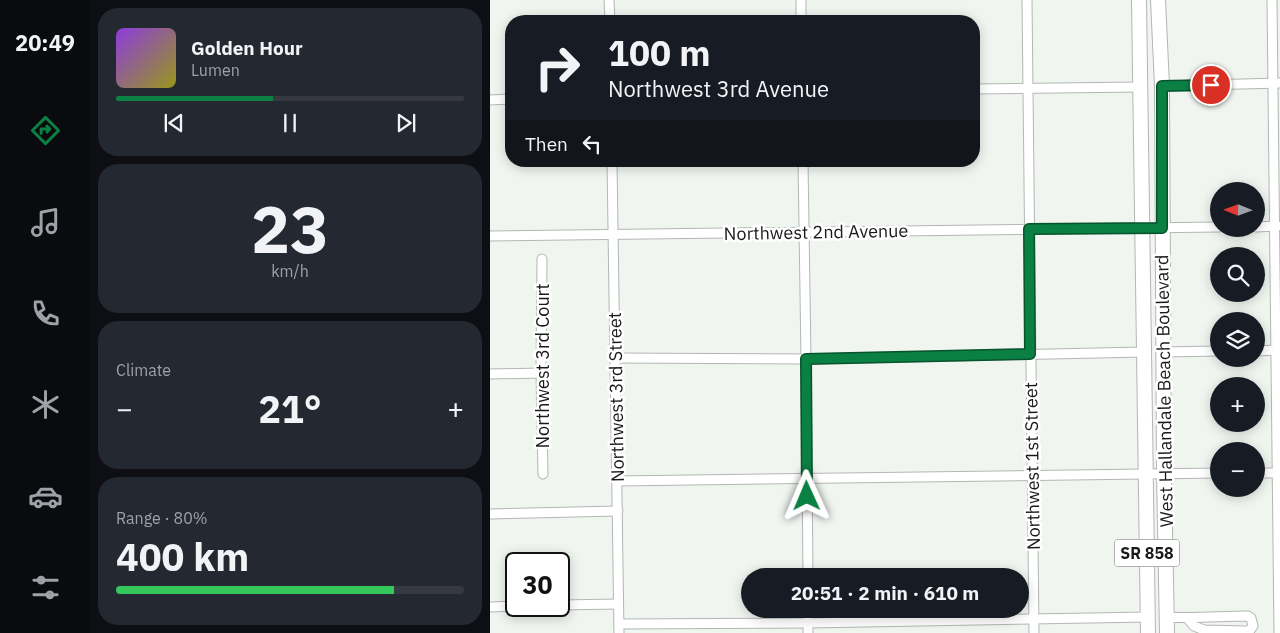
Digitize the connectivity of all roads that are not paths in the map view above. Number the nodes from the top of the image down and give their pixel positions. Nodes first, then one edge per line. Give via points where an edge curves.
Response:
1 (609, 0) edge
2 (801, 0) edge
3 (1027, 0) edge
4 (1139, 0) edge
5 (1158, 0) edge
6 (1272, 0) edge
7 (610, 15) edge
8 (801, 15) edge
9 (1276, 83) edge
10 (1162, 86) junction
11 (1140, 87) junction
12 (1027, 88) junction
13 (980, 89) edge
14 (505, 99) edge
15 (490, 100) edge
16 (612, 167) edge
17 (803, 167) edge
18 (1277, 226) edge
19 (1210, 227) edge
20 (1143, 228) junction
21 (1162, 228) junction
22 (1029, 229) junction
23 (804, 233) junction
24 (613, 235) junction
25 (490, 236) edge
26 (542, 259) dead end
27 (1278, 350) edge
28 (1210, 351) edge
29 (1265, 351) edge
30 (1143, 352) junction
31 (1163, 352) junction
32 (1030, 354) junction
33 (615, 358) junction
34 (806, 359) junction
35 (541, 373) junction
36 (490, 374) edge
37 (1279, 472) edge
38 (1210, 473) edge
39 (1265, 473) edge
40 (543, 474) dead end
41 (1145, 474) junction
42 (1164, 474) junction
43 (1032, 476) junction
44 (806, 478) junction
45 (617, 481) junction
46 (618, 511) junction
47 (490, 514) edge
48 (808, 568) edge
49 (618, 604) junction
50 (570, 605) edge
51 (505, 606) edge
52 (490, 607) edge
53 (1148, 617) junction
54 (1167, 617) junction
55 (808, 618) edge
56 (1034, 619) junction
57 (1188, 619) junction
58 (808, 623) junction
59 (619, 628) edge
60 (808, 633) edge
61 (1034, 633) edge
62 (1148, 633) edge
63 (1167, 633) edge
64 (1279, 633) edge

1 - 7 street
2 - 8 street
3 - 12 street, Northwest 1st Street
4 - 11 main road, West Hallandale Beach Boulevard / SR 858
5 - 10 main road, West Hallandale Beach Boulevard / SR 858
6 - 9 street
9 - 10 street
9 - 18 street
10 - 21 main road, West Hallandale Beach Boulevard / SR 858
11 - 12 street
11 - 20 main road, West Hallandale Beach Boulevard / SR 858
12 - 13 street
12 - 22 street, Northwest 1st Street
14 - 15 street
16 - 24 street, Northwest 3rd Street
17 - 23 street
18 - 27 street
19 - 21 street, Northwest 2nd Avenue
20 - 21 street, Northwest 2nd Avenue
20 - 22 street, Northwest 2nd Avenue
20 - 30 main road, West Hallandale Beach Boulevard / SR 858
21 - 31 main road, West Hallandale Beach Boulevard / SR 858
22 - 23 street, Northwest 2nd Avenue
22 - 32 street, Northwest 1st Street
23 - 24 street, Northwest 2nd Avenue
23 - 34 street
24 - 25 street, Northwest 2nd Avenue
24 - 33 street, Northwest 3rd Street
26 - 35 street, Northwest 3rd Court
27 - 29 street
27 - 37 street
28 - 31 street
30 - 32 street
30 - 41 main road, West Hallandale Beach Boulevard / SR 858
31 - 42 main road, West Hallandale Beach Boulevard / SR 858
32 - 34 street
32 - 43 street, Northwest 1st Street
33 - 34 street
33 - 45 street, Northwest 3rd Street
34 - 44 street
35 - 36 street
35 - 40 street, Northwest 3rd Court
37 - 39 street
37 - 64 street
38 - 42 street
41 - 42 street
41 - 43 street
41 - 53 main road, West Hallandale Beach Boulevard / SR 858
42 - 54 main road, West Hallandale Beach Boulevard / SR 858
43 - 44 street
43 - 56 street, Northwest 1st Street
44 - 45 street
44 - 48 street
45 - 46 street, Northwest 3rd Street
46 - 47 street
46 - 49 street, Northwest 3rd Street
49 - 50 street
49 - 59 street, Northwest 3rd Street
51 - 52 street
53 - 56 street
53 - 62 main road, West Hallandale Beach Boulevard / SR 858
54 - 57 street
54 - 63 main road, West Hallandale Beach Boulevard / SR 858
55 - 58 street
56 - 58 street
56 - 61 street, Northwest 1st Street
57 - 57 street via 1248,616 1252,618 1253,626 1246,631 1204,630
58 - 59 street
58 - 60 street

